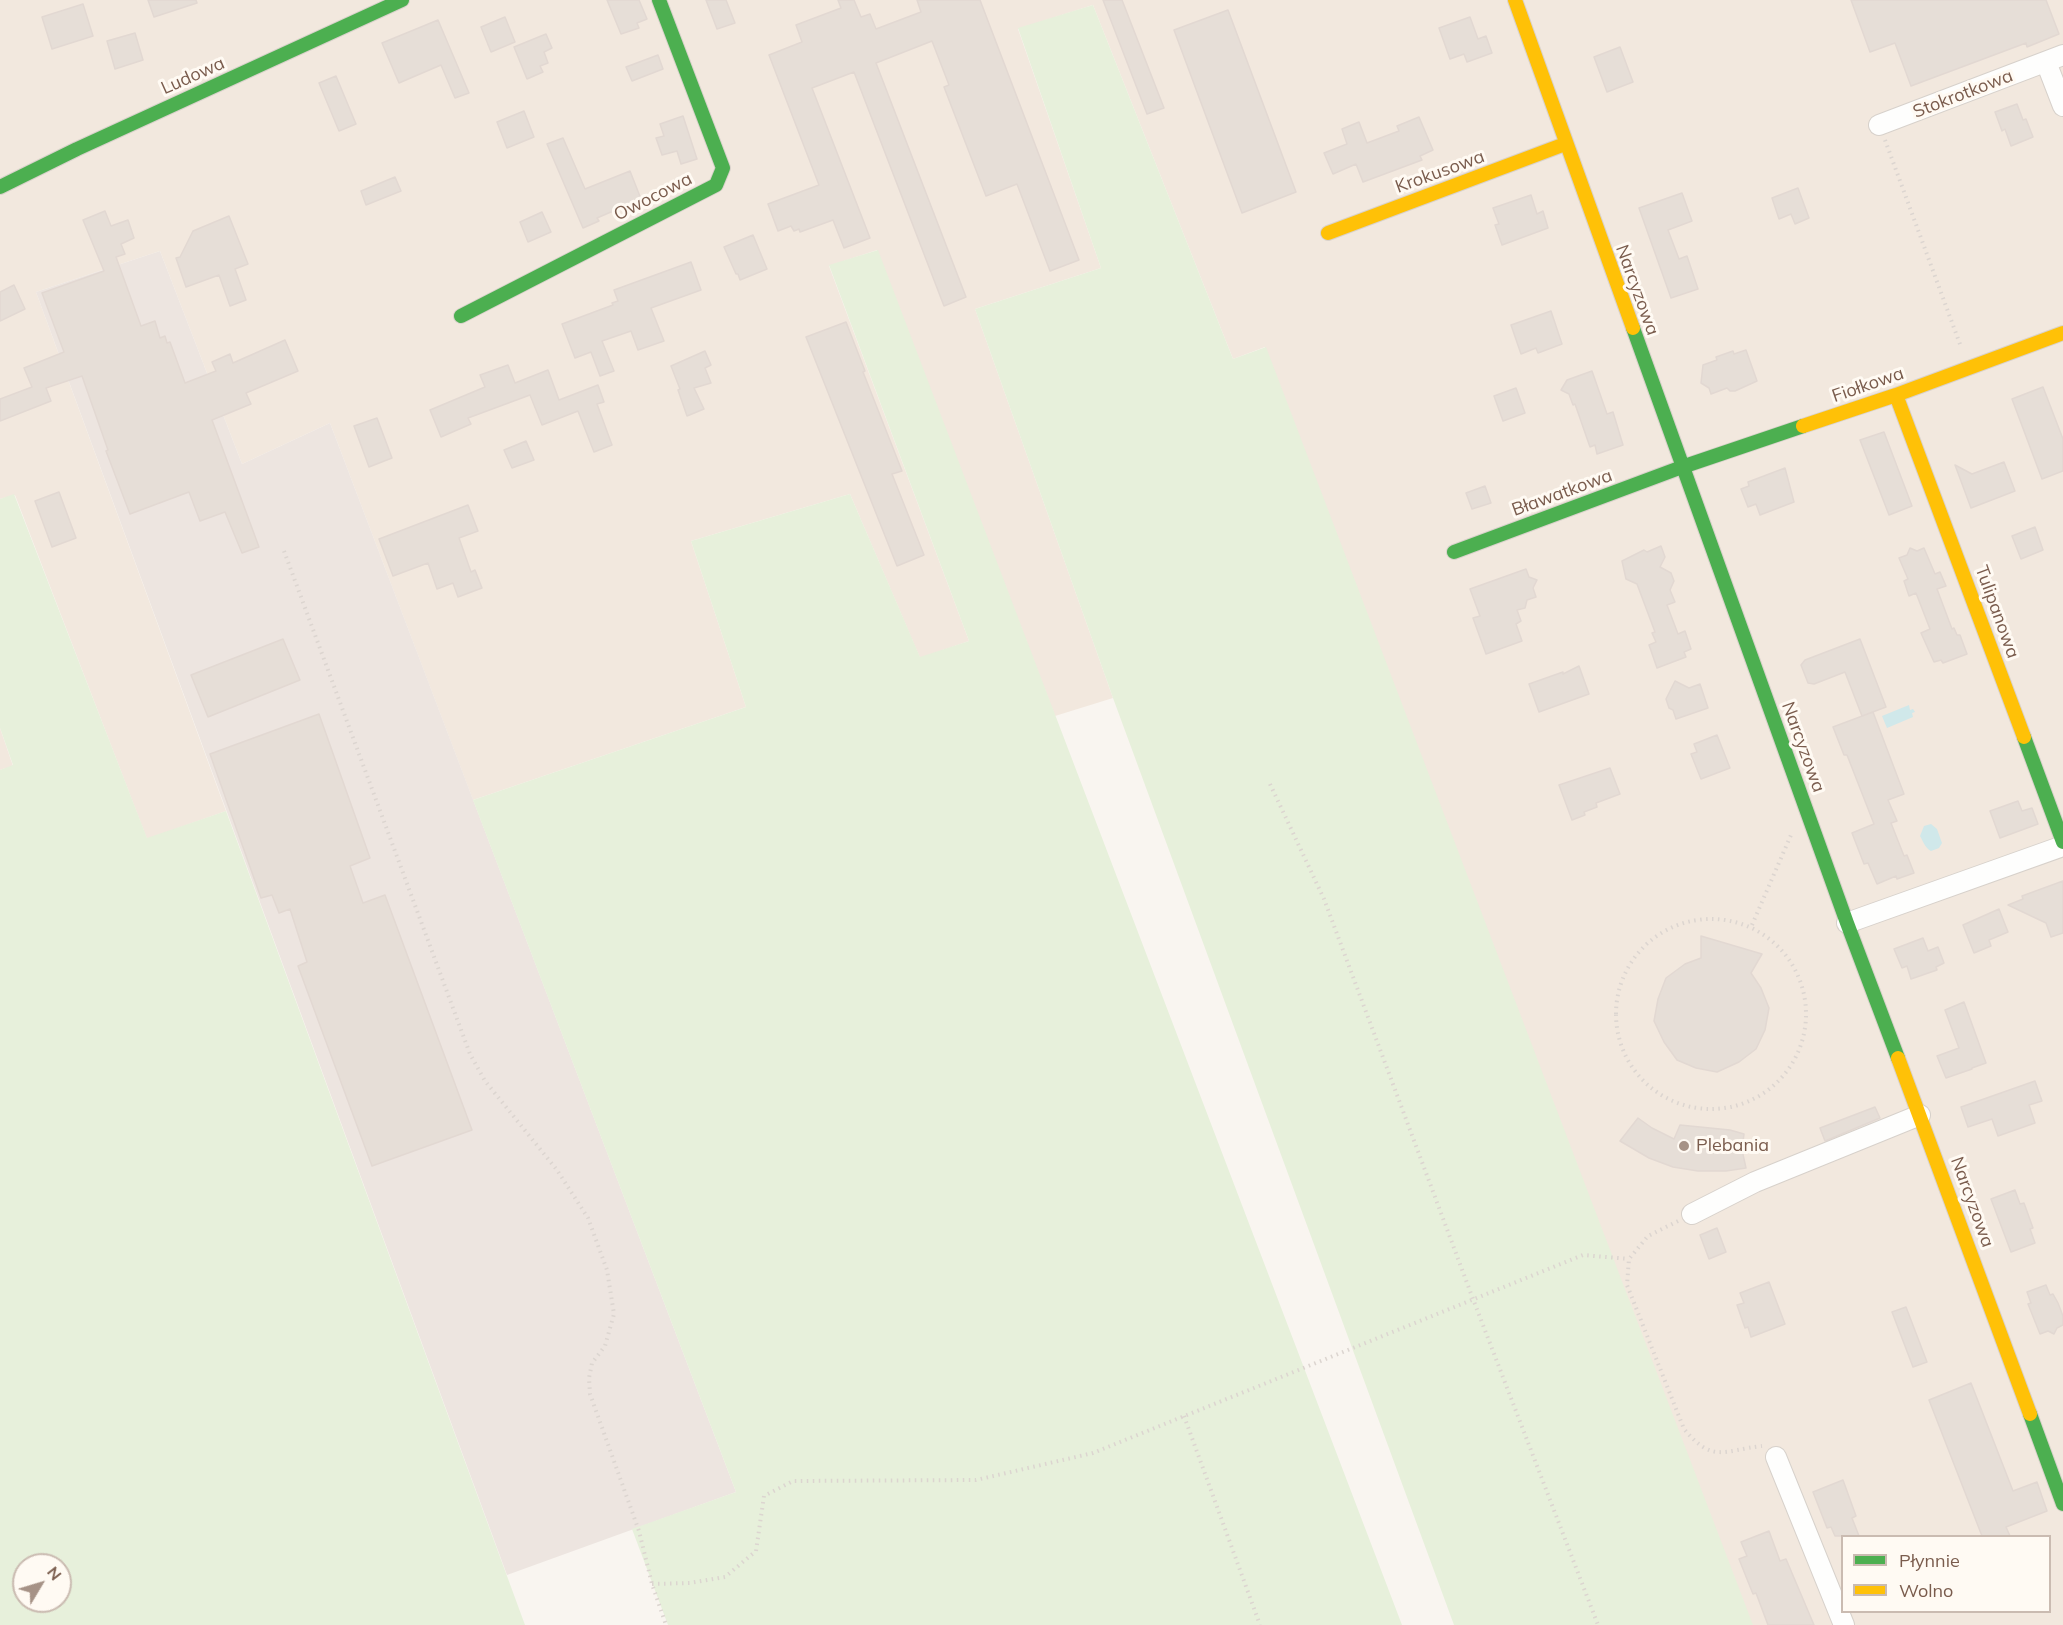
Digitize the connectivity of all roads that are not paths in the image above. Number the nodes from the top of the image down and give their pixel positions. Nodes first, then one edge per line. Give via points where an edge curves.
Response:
1 (402, 0) edge
2 (659, 0) edge
3 (1515, 0) edge
4 (2055, 58) edge
5 (2063, 106) edge
6 (1879, 125) road end
7 (1565, 144) junction
8 (0, 187) edge
9 (1328, 233) dead end
10 (461, 316) dead end
11 (2063, 333) edge
12 (1896, 395) junction
13 (1682, 467) junction
14 (1454, 552) dead end
15 (2063, 844) edge
16 (1847, 923) junction
17 (1920, 1115) junction
18 (1692, 1214) road end
19 (1776, 1457) road end
20 (2063, 1503) edge
21 (1844, 1625) edge

1 - 8 street, Ludowa
2 - 10 street, Owocowa via 723,168 716,185
3 - 7 street, Narcyzowa
4 - 5 street
4 - 6 street, Stokrotkowa
7 - 9 street, Krokusowa
7 - 13 street, Narcyzowa
11 - 12 street, Fiołkowa
12 - 13 street, Fiołkowa
12 - 15 street, Tulipanowa
13 - 14 street, Bławatkowa
13 - 16 street, Narcyzowa
15 - 16 street
16 - 17 street, Narcyzowa
17 - 18 street via 1755,1182
17 - 20 street, Narcyzowa
19 - 21 street

